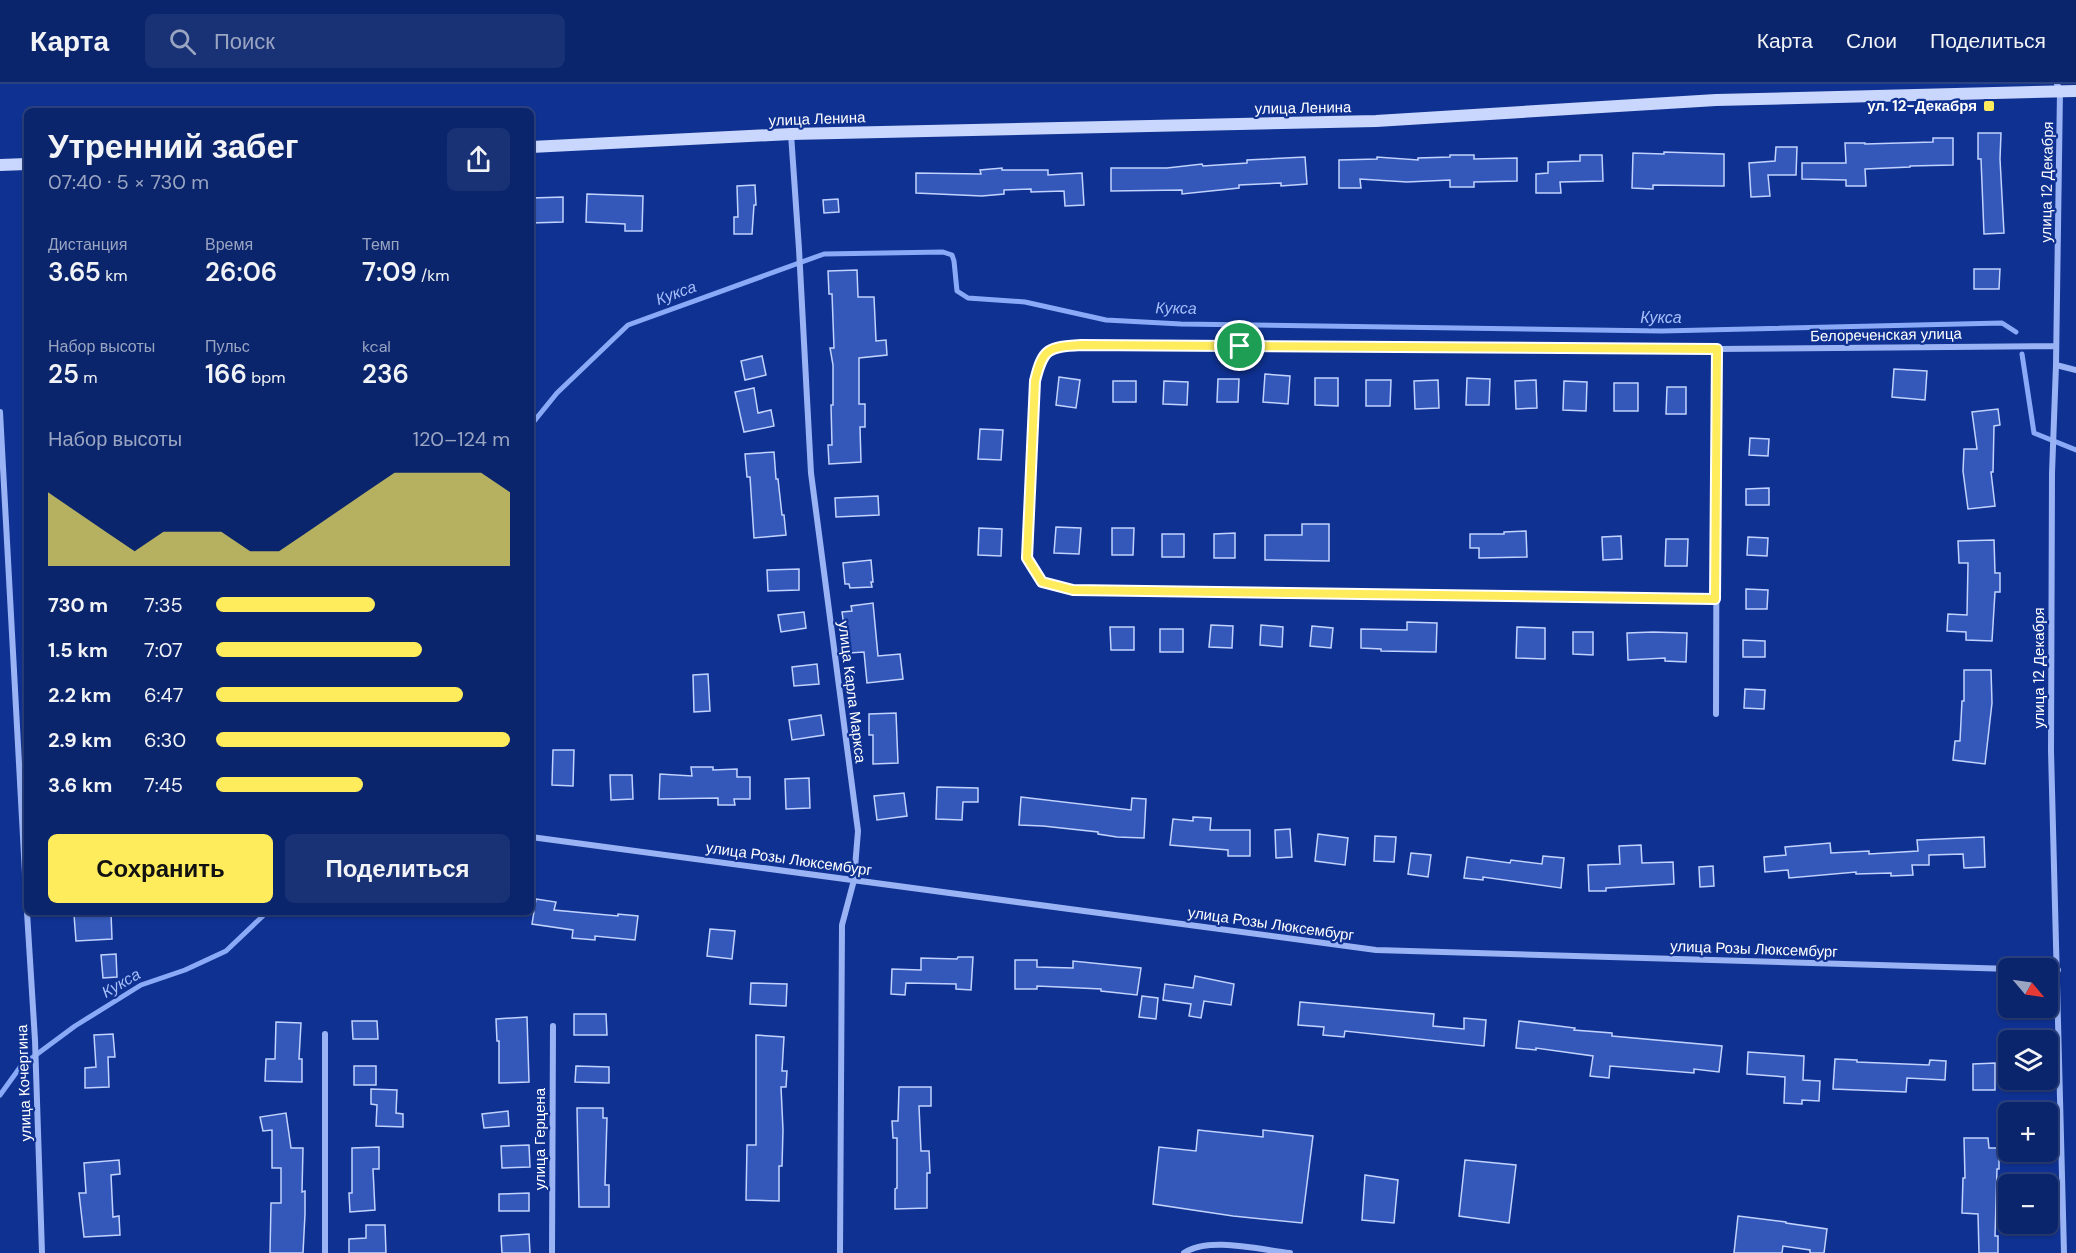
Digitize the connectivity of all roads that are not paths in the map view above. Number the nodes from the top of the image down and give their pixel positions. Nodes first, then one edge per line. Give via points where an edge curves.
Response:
1 (2059, 88) edge
2 (2076, 91) edge
3 (791, 134) junction
4 (534, 147) edge
5 (24, 164) edge
6 (0, 165) edge
7 (2056, 346) junction
8 (1717, 349) junction
9 (2056, 365) junction
10 (2076, 370) edge
11 (0, 412) edge
12 (1715, 599) junction
13 (1716, 714) dead end
14 (18, 768) junction
15 (24, 769) edge
16 (534, 837) edge
17 (24, 864) edge
18 (854, 880) junction
19 (27, 915) edge
20 (2058, 958) edge
21 (1998, 969) edge
22 (2058, 970) edge
23 (553, 1026) dead end
24 (325, 1034) dead end
25 (42, 1253) edge
26 (325, 1253) edge
27 (552, 1253) edge
28 (840, 1253) edge
29 (1184, 1253) edge
30 (1290, 1253) edge
31 (2064, 1253) edge

1 - 2 street, улица Ленина
1 - 3 street, улица Ленина via 1716,100 1376,121
1 - 7 street, улица 12 Декабря
3 - 4 street, улица Ленина
3 - 18 street, улица Карла Маркса via 811,473 858,831
5 - 6 street
7 - 8 street, Белореченская улица
7 - 9 street, улица 12 Декабря
8 - 12 street
8 - 12 street, Белореченская улица via 1055,346 1040,359 1035,381 1027,558 1042,582 1073,590
9 - 10 street
9 - 20 street, улица 12 Декабря via 2051,751
11 - 14 street, улица Кочергина
12 - 13 street
14 - 15 street
14 - 17 street, улица Кочергина
16 - 18 street, улица Розы Люксембург
18 - 21 street, улица Розы Люксембург via 1376,950
18 - 28 street, улица Карла Маркса via 842,926
19 - 25 street, улица Кочергина
22 - 31 street, улица 12 Декабря
23 - 27 street, улица Герцена
24 - 26 street
29 - 30 street via 1193,1246 1221,1245

